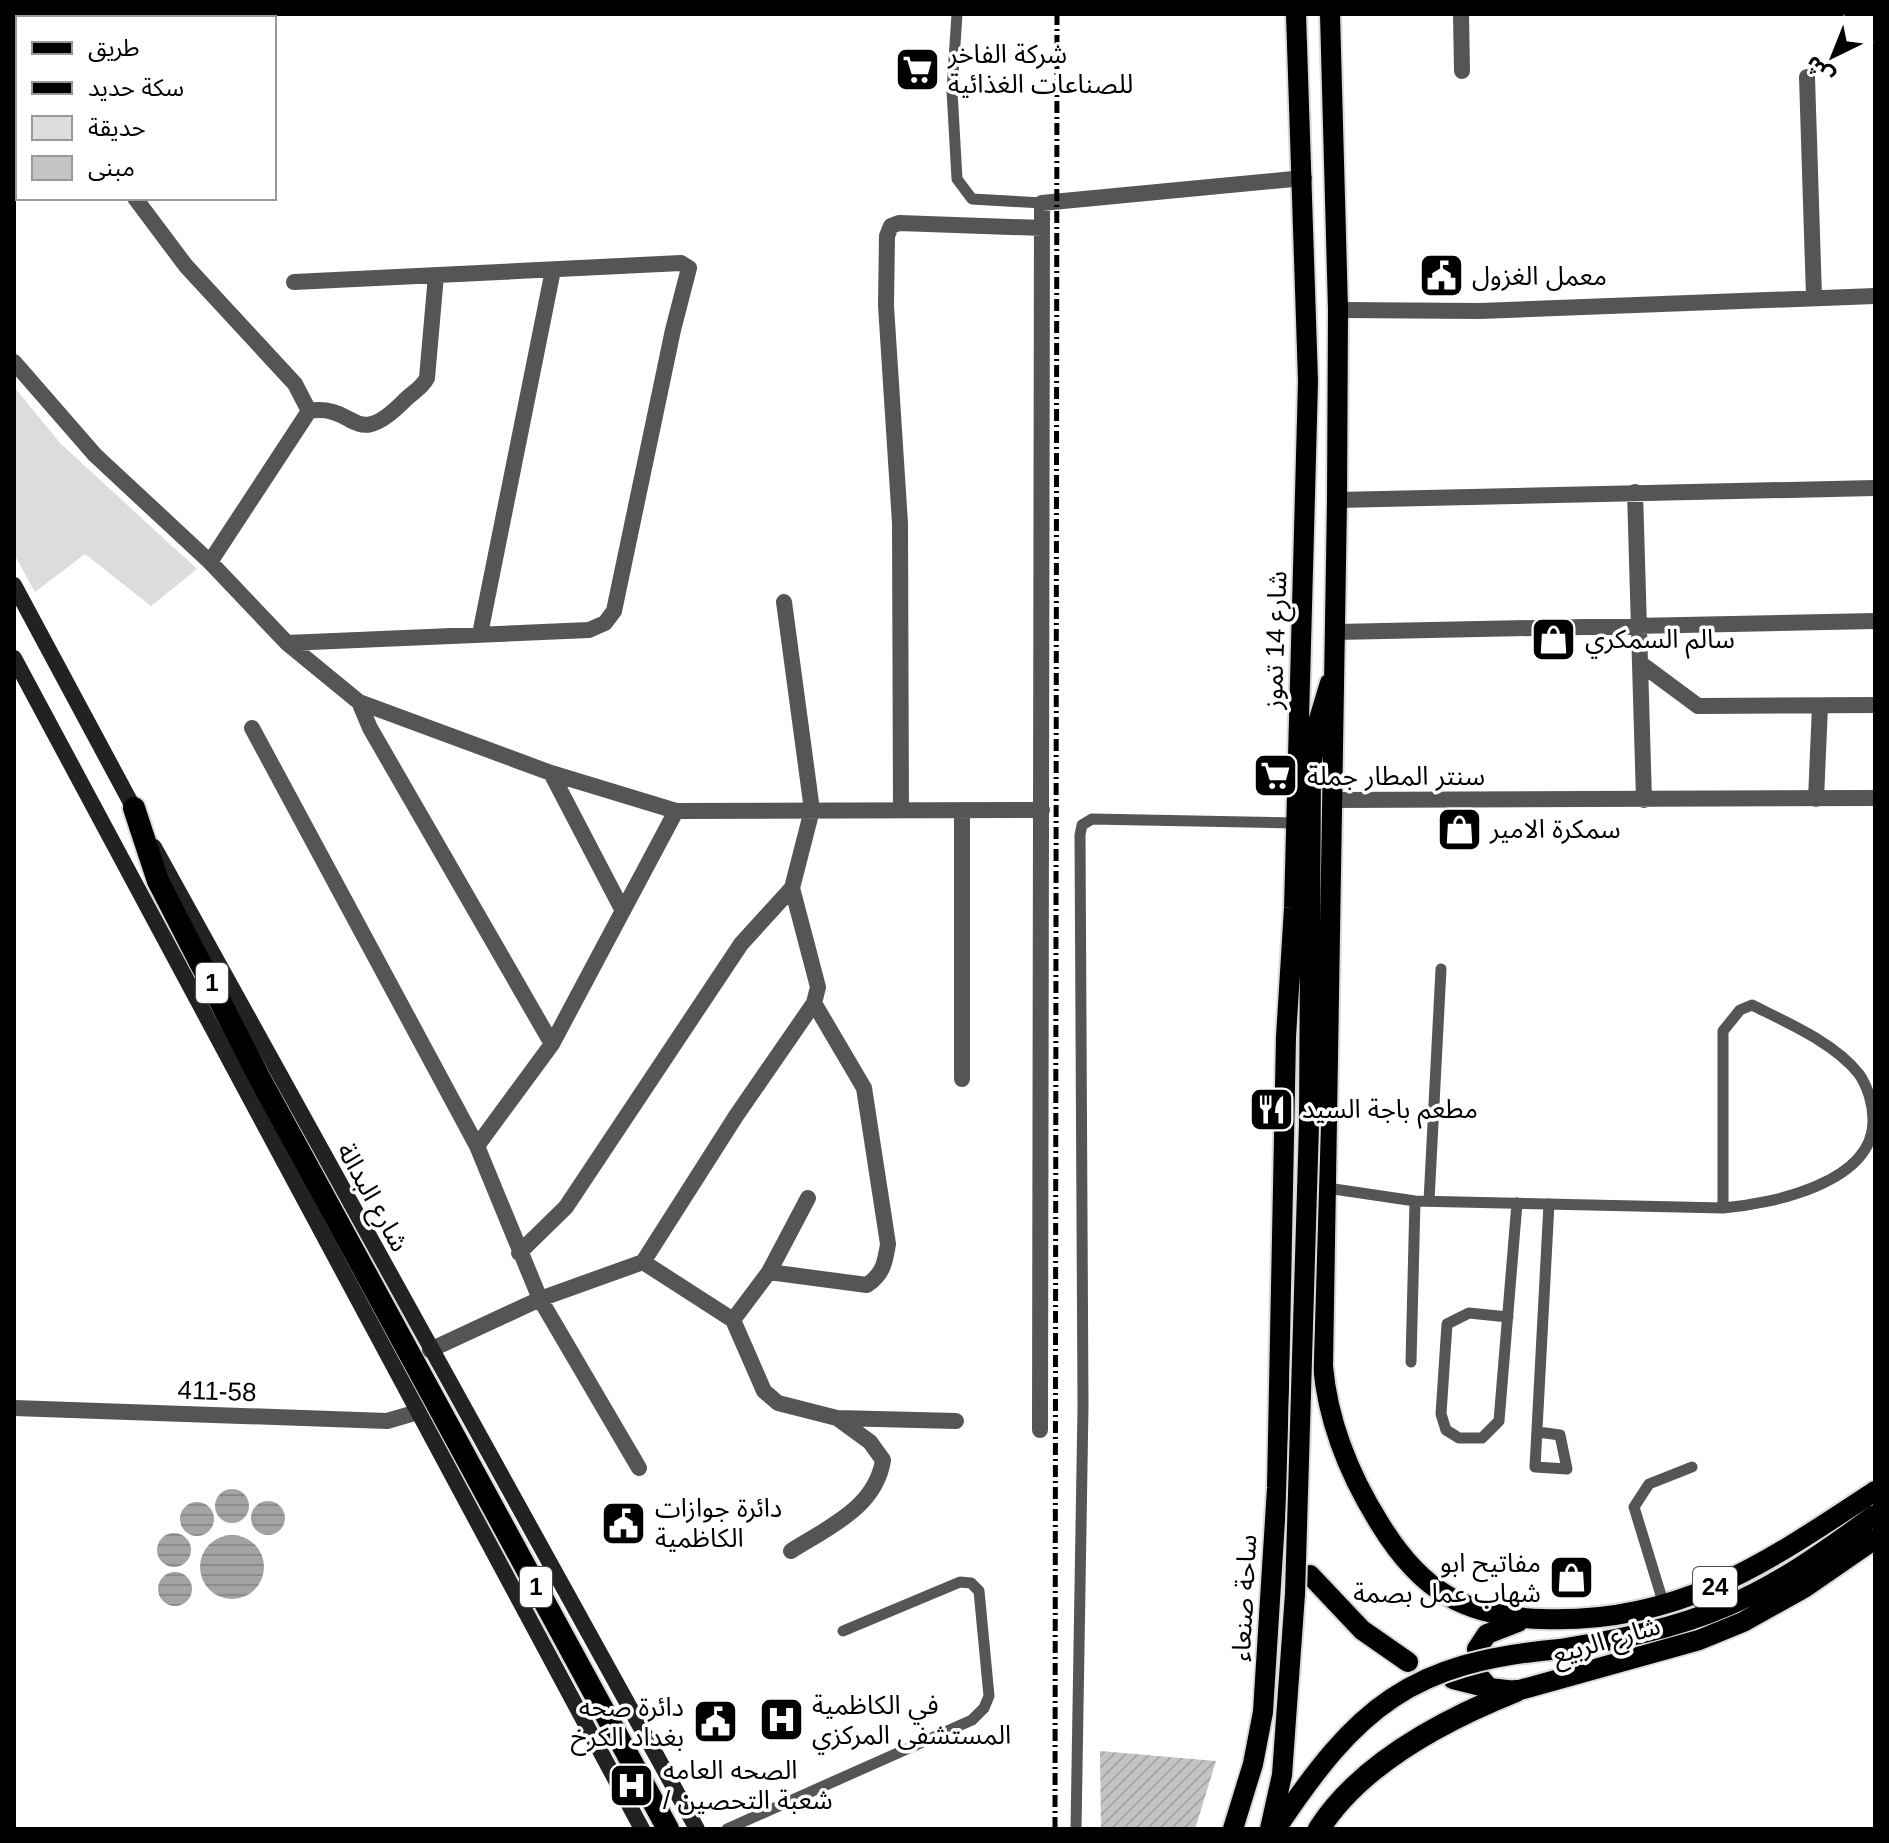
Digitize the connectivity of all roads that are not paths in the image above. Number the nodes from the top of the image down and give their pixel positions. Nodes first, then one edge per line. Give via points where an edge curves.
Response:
1 (957, 14) edge
2 (1296, 14) edge
3 (1330, 14) edge
4 (1461, 14) edge
5 (1462, 71) dead end
6 (1807, 77) dead end
7 (1304, 178) junction
8 (136, 200) edge
9 (1042, 203) junction
10 (1042, 228) junction
11 (553, 270) junction
12 (436, 275) junction
13 (294, 282) dead end
14 (1875, 296) edge
15 (1814, 297) junction
16 (1338, 310) junction
17 (14, 362) edge
18 (309, 411) junction
19 (1875, 488) edge
20 (1635, 492) junction
21 (1337, 500) junction
22 (210, 562) junction
23 (14, 585) edge
24 (784, 602) dead end
25 (1875, 621) edge
26 (1639, 625) junction
27 (1336, 632) junction
28 (480, 634) junction
29 (287, 643) junction
30 (14, 658) edge
31 (1640, 663) junction
32 (1334, 671) junction
33 (359, 702) junction
34 (1875, 705) edge
35 (1820, 706) junction
36 (252, 728) dead end
37 (551, 773) junction
38 (1875, 798) edge
39 (1816, 799) junction
40 (1334, 800) junction
41 (1644, 800) junction
42 (134, 808) junction
43 (812, 810) junction
44 (901, 810) junction
45 (962, 810) junction
46 (1042, 810) junction
47 (676, 811) junction
48 (1296, 823) junction
49 (792, 888) junction
50 (623, 911) junction
51 (1441, 969) dead end
52 (814, 1003) junction
53 (552, 1044) junction
54 (962, 1079) dead end
55 (1871, 1088) edge
56 (477, 1146) junction
57 (1327, 1188) junction
58 (808, 1198) dead end
59 (1415, 1201) junction
60 (1429, 1201) junction
61 (1517, 1203) junction
62 (1549, 1204) junction
63 (1723, 1208) junction
64 (519, 1253) junction
65 (643, 1262) junction
66 (1283, 1267) junction
67 (1325, 1268) junction
68 (769, 1272) junction
69 (540, 1299) junction
70 (1508, 1317) junction
71 (733, 1320) junction
72 (430, 1350) junction
73 (1411, 1362) dead end
74 (14, 1408) edge
75 (418, 1412) junction
76 (837, 1418) junction
77 (956, 1421) dead end
78 (1040, 1430) dead end
79 (1538, 1432) dead end
80 (1692, 1467) dead end
81 (639, 1468) dead end
82 (1277, 1488) junction
83 (1875, 1491) edge
84 (1875, 1515) edge
85 (1284, 1528) dead end
86 (1875, 1539) edge
87 (791, 1551) dead end
88 (1310, 1575) dead end
89 (1664, 1605) junction
90 (1534, 1619) junction
91 (843, 1631) dead end
92 (1477, 1649) dead end
93 (1408, 1662) dead end
94 (1453, 1679) dead end
95 (1516, 1691) junction
96 (642, 1829) edge
97 (668, 1829) edge
98 (697, 1829) edge
99 (727, 1829) edge
100 (1076, 1829) edge
101 (1233, 1829) edge
102 (1273, 1829) edge
103 (1319, 1829) edge

1 - 9 lane via 952,91 957,179 972,199
2 - 7 main road, شارع 14 تموز
3 - 16 main road
4 - 5 street
6 - 15 street
7 - 9 street
7 - 48 main road, شارع 14 تموز via 1308,381
8 - 18 street via 186,266 295,384
9 - 10 street
10 - 44 street via 899,223 887,236 886,306 900,523
10 - 46 street
11 - 12 street
11 - 28 street
11 - 28 street via 681,263 689,268 614,611 605,623 589,630
12 - 13 street
12 - 18 street via 423,386 388,419 373,424 355,424 331,411
14 - 15 street
15 - 16 street via 1480,311
16 - 21 main road
17 - 22 street via 95,455
18 - 22 street
19 - 20 street
20 - 21 street
20 - 26 street
21 - 27 main road
22 - 29 street
23 - 42 main road, شارع البدالة
24 - 43 street
25 - 26 street
26 - 27 street
26 - 31 street
27 - 32 main road
28 - 29 street
29 - 33 street
30 - 75 main road
31 - 35 street via 1698,706
31 - 41 street
32 - 40 main road
32 - 102 main road, bridge via 1316,729 1311,770 1309,1124 1295,1594
33 - 37 street
33 - 53 street
34 - 35 street
35 - 39 street
36 - 56 street
37 - 47 street
37 - 50 street
38 - 39 street
39 - 41 street
40 - 41 street
40 - 57 main road
42 - 72 main road, شارع البدالة
42 - 97 highway, 1 via 158,881
43 - 44 street
43 - 47 street
43 - 49 street
44 - 45 street
45 - 46 street
45 - 54 street
46 - 78 street
47 - 50 street
48 - 66 main road, شارع 14 تموز
48 - 100 lane via 1092,819 1082,825 1083,1407
49 - 52 street via 818,987
49 - 64 street via 741,944 566,1207
50 - 53 street
51 - 60 lane
52 - 65 street
52 - 68 street via 864,1088 888,1244 886,1261 867,1285
53 - 56 street
55 - 63 lane via 1873,1135 1842,1171 1768,1204
55 - 63 lane via 1839,1055 1752,1005 1740,1010 1723,1031
56 - 64 street
57 - 59 lane
57 - 67 main road
58 - 68 street
59 - 60 lane
59 - 73 lane
60 - 61 lane
61 - 62 lane
61 - 70 lane
62 - 63 lane
62 - 79 lane
64 - 69 street
65 - 69 street
65 - 71 street
66 - 67 main road via 1301,1258
66 - 82 main road, ساحة صنعاء
67 - 90 main road via 1323,1366 1333,1424 1355,1480 1384,1531 1416,1572 1450,1599 1501,1616
68 - 71 street
69 - 72 street
69 - 81 street
70 - 70 lane via 1499,1421 1482,1438 1459,1438 1446,1430 1441,1414 1447,1324 1469,1313
71 - 76 street via 764,1391 778,1403
72 - 98 main road, شارع البدالة
74 - 75 street, 411-58 via 387,1421
75 - 96 main road
76 - 77 street
76 - 87 street via 870,1442 883,1460 880,1482 858,1508
80 - 89 lane via 1649,1484 1634,1507
82 - 85 main road, ساحة صنعاء
82 - 101 main road, ساحة صنعاء via 1263,1712
83 - 89 main road, شارع الربيع / 24 via 1751,1570
84 - 102 main road, bridge via 1729,1606 1646,1633 1453,1666 1396,1694 1329,1753
86 - 95 main road, شارع الربيع / 24 via 1743,1622 1699,1640
88 - 93 main road via 1362,1630
89 - 90 main road, شارع الربيع / 24 via 1608,1617
90 - 92 main road via 1495,1629
91 - 99 lane via 960,1582 971,1583 979,1591 989,1696 984,1708 972,1720
94 - 95 main road
95 - 103 highway via 1454,1716 1417,1739 1351,1793

